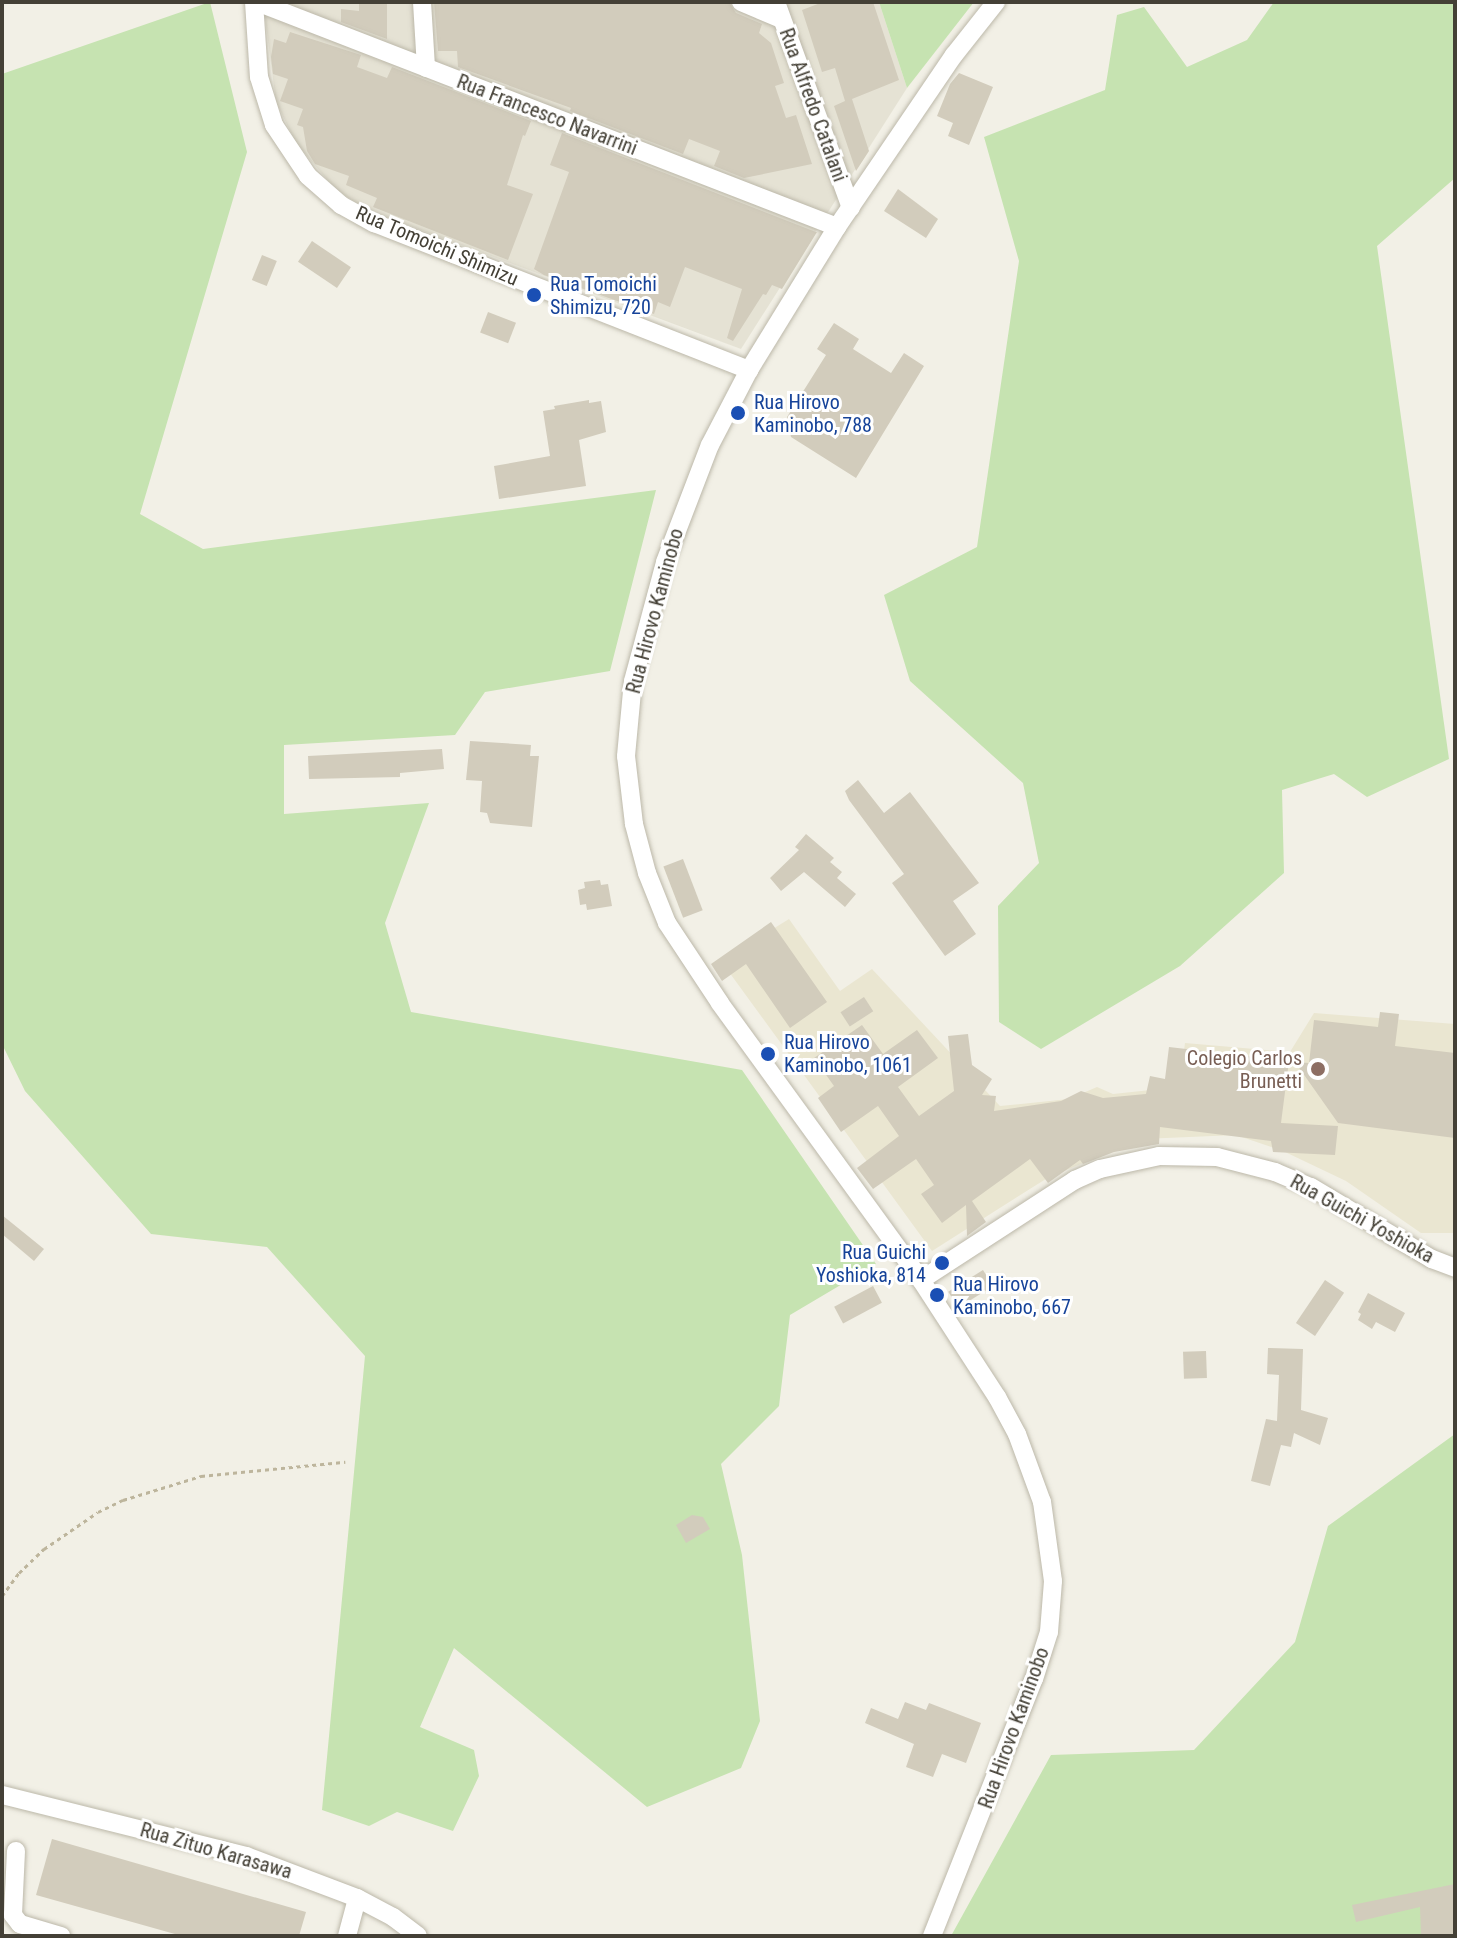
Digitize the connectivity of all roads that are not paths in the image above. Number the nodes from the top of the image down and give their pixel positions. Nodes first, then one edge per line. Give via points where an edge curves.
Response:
1 (255, 2) edge
2 (422, 2) edge
3 (741, 2) edge
4 (996, 2) edge
5 (779, 10) edge
6 (426, 68) junction
7 (851, 208) junction
8 (837, 227) junction
9 (749, 370) junction
10 (1455, 1268) edge
11 (921, 1280) junction
12 (2, 1795) edge
13 (16, 1851) dead end
14 (357, 1898) junction
15 (61, 1936) edge
16 (347, 1936) edge
17 (418, 1936) edge
18 (932, 1936) edge

1 - 6 street, Rua Francesco Navarrini
1 - 9 street, Rua Tomoichi Shimizu via 259,77 274,125 308,176 341,205 374,223
2 - 6 street
3 - 5 street
4 - 7 street, Rua Hirovo Kaminobo
5 - 7 street, Rua Alfredo Catalani
6 - 8 street, Rua Francesco Navarrini
7 - 8 street, Rua Hirovo Kaminobo
8 - 9 street, Rua Hirovo Kaminobo
9 - 11 street, Rua Hirovo Kaminobo via 692,483 633,681 626,756 634,824 667,923
10 - 11 street, Rua Guichi Yoshioka via 1275,1172 1217,1157 1159,1156 1100,1169 1051,1193
11 - 18 street, Rua Hirovo Kaminobo via 1017,1434 1042,1502 1053,1581 1049,1632 1034,1679
12 - 14 street, Rua Zituo Karasawa via 246,1856
13 - 15 street via 13,1915 20,1924
14 - 16 street
14 - 17 street, Rua Zituo Karasawa

